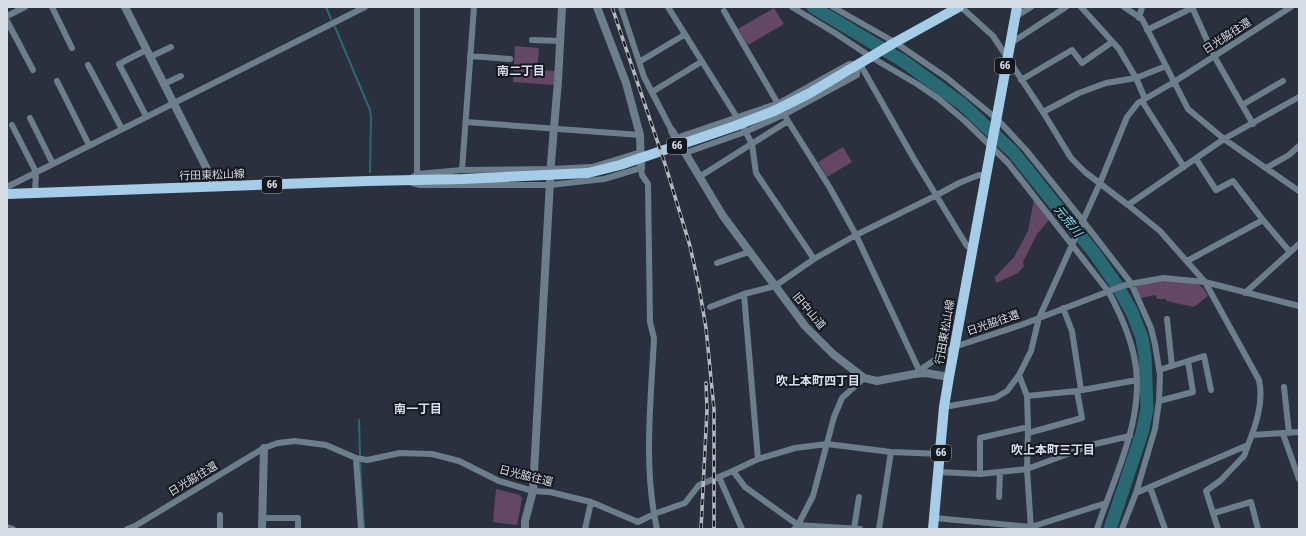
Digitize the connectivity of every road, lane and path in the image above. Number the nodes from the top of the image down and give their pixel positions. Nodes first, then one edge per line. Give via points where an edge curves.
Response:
1 (25, 7) edge
2 (52, 7) edge
3 (125, 7) edge
4 (365, 7) edge
5 (417, 7) edge
6 (474, 7) edge
7 (562, 7) edge
8 (597, 7) edge
9 (620, 7) edge
10 (668, 7) edge
11 (792, 7) edge
12 (833, 7) edge
13 (960, 7) edge
14 (1031, 7) edge
15 (1066, 7) edge
16 (1082, 7) edge
17 (1124, 7) edge
18 (1142, 7) edge
19 (1192, 7) edge
20 (1291, 7) edge
21 (17, 9) edge
22 (724, 11) dead end
23 (1016, 12) edge
24 (7, 16) edge
25 (1139, 18) junction
26 (7, 21) edge
27 (1147, 30) junction
28 (684, 35) junction
29 (532, 40) dead end
30 (561, 41) junction
31 (1112, 42) junction
32 (895, 43) junction
33 (1009, 44) junction
34 (171, 47) dead end
35 (72, 48) dead end
36 (148, 54) junction
37 (470, 56) junction
38 (872, 56) junction
39 (1214, 56) junction
40 (1007, 57) junction
41 (510, 59) dead end
42 (639, 62) junction
43 (701, 62) junction
44 (859, 64) junction
45 (88, 65) dead end
46 (1166, 66) junction
47 (33, 70) dead end
48 (181, 76) dead end
49 (1136, 78) junction
50 (1021, 80) junction
51 (56, 81) dead end
52 (1283, 81) dead end
53 (1174, 82) junction
54 (164, 84) junction
55 (652, 92) junction
56 (1299, 97) edge
57 (1143, 100) junction
58 (173, 103) junction
59 (779, 103) junction
60 (1242, 105) junction
61 (1043, 112) junction
62 (785, 114) junction
63 (146, 116) junction
64 (736, 117) junction
65 (30, 118) dead end
66 (788, 121) junction
67 (466, 122) junction
68 (996, 122) junction
69 (1253, 124) junction
70 (12, 126) dead end
71 (554, 128) junction
72 (122, 129) junction
73 (745, 132) junction
74 (674, 134) junction
75 (640, 135) junction
76 (1224, 139) junction
77 (752, 144) junction
78 (992, 144) junction
79 (89, 146) junction
80 (1299, 146) edge
81 (641, 152) junction
82 (685, 153) junction
83 (1196, 159) junction
84 (53, 164) junction
85 (1184, 167) junction
86 (641, 168) junction
87 (1266, 168) junction
88 (551, 169) junction
89 (462, 170) junction
90 (36, 172) junction
91 (417, 174) junction
92 (985, 176) junction
93 (699, 177) junction
94 (409, 180) junction
95 (1100, 183) junction
96 (550, 185) junction
97 (7, 187) edge
98 (216, 187) junction
99 (1299, 191) edge
100 (35, 193) junction
101 (7, 194) edge
102 (937, 195) junction
103 (1128, 205) junction
104 (1263, 220) junction
105 (1082, 223) junction
106 (856, 235) junction
107 (1073, 244) junction
108 (1299, 244) edge
109 (972, 247) junction
110 (749, 252) junction
111 (1290, 252) junction
112 (814, 259) junction
113 (1187, 261) junction
114 (717, 263) dead end
115 (1205, 282) junction
116 (1128, 284) junction
117 (774, 286) junction
118 (1110, 290) junction
119 (1246, 293) junction
120 (744, 294) junction
121 (1299, 306) edge
122 (710, 307) dead end
123 (1063, 308) junction
124 (1039, 318) junction
125 (1167, 319) dead end
126 (954, 347) junction
127 (1188, 361) junction
128 (1172, 366) junction
129 (1159, 370) junction
130 (917, 372) junction
131 (1019, 375) junction
132 (949, 377) junction
133 (864, 378) junction
134 (1137, 380) junction
135 (1284, 387) dead end
136 (1211, 390) dead end
137 (1079, 391) junction
138 (1027, 396) junction
139 (1159, 401) junction
140 (944, 407) junction
141 (1028, 430) junction
142 (1299, 432) edge
143 (1286, 434) junction
144 (1252, 435) junction
145 (1130, 436) junction
146 (827, 444) junction
147 (1248, 445) junction
148 (264, 448) junction
149 (891, 452) junction
150 (941, 454) junction
151 (356, 458) junction
152 (758, 459) junction
153 (1027, 469) junction
154 (733, 472) junction
155 (939, 472) junction
156 (1000, 472) junction
157 (980, 474) junction
158 (719, 477) junction
159 (1299, 479) edge
160 (1150, 487) junction
161 (533, 490) junction
162 (1136, 493) junction
163 (859, 497) dead end
164 (999, 497) dead end
165 (592, 502) junction
166 (1106, 502) junction
167 (1214, 513) junction
168 (654, 514) junction
169 (220, 515) dead end
170 (263, 518) junction
171 (934, 518) junction
172 (7, 527) edge
173 (797, 528) edge
174 (1031, 528) edge
175 (13, 529) edge
176 (127, 529) edge
177 (220, 529) edge
178 (262, 529) edge
179 (298, 529) edge
180 (361, 529) edge
181 (524, 529) edge
182 (586, 529) edge
183 (657, 529) edge
184 (742, 529) edge
185 (854, 529) edge
186 (860, 529) edge
187 (879, 529) edge
188 (933, 529) edge
189 (1097, 529) edge
190 (1122, 529) edge
191 (1165, 529) edge
192 (1218, 529) edge
193 (1258, 529) edge

1 - 21 street
2 - 35 street
3 - 36 street
4 - 58 street
5 - 91 street
6 - 37 street
7 - 30 street
8 - 75 street via 626,83
9 - 42 street
10 - 28 street
11 - 38 street
12 - 32 street
13 - 32 main road, 66
13 - 40 street via 993,36
14 - 23 street
15 - 33 street
16 - 31 street
17 - 25 street
18 - 25 street
19 - 27 street
19 - 39 street
20 - 39 street, 日光脇往還
21 - 24 street
22 - 59 street
23 - 33 main road, 66
25 - 27 street
26 - 47 street
27 - 46 street
28 - 42 street
28 - 43 street
29 - 30 street
30 - 71 street
31 - 49 street
31 - 50 street via 1082,63 1072,50
32 - 38 main road, 66
32 - 68 street via 947,78
33 - 40 main road, 66
34 - 36 street
36 - 54 street
36 - 63 street via 119,64
37 - 41 street
37 - 67 street
38 - 44 main road, 66
38 - 78 street via 939,99
39 - 53 street, 日光脇往還
39 - 60 street
40 - 50 street
40 - 68 main road, 66
42 - 55 street
43 - 55 street
43 - 64 street
44 - 59 street via 849,64
44 - 62 street via 857,75
44 - 94 main road, 行田東松山線 / 66 via 774,111 620,165 588,173
44 - 102 street
45 - 72 street
46 - 49 street
46 - 53 street
48 - 54 street
49 - 57 street
49 - 61 street via 1106,83 1079,93
50 - 61 street
51 - 79 street
52 - 60 street
53 - 57 street, 日光脇往還
53 - 76 street via 1188,109
54 - 58 street
55 - 74 street
56 - 69 street
57 - 85 street
57 - 95 street, 日光脇往還 via 1127,117
58 - 63 street
58 - 98 street
59 - 62 street
59 - 64 street
60 - 69 street
61 - 95 street via 1070,158
62 - 66 street
62 - 73 street
63 - 72 street
64 - 73 street
64 - 74 street
65 - 84 street
66 - 77 street
66 - 106 street
67 - 71 street
67 - 89 street
68 - 78 main road, 66
68 - 105 street via 1026,150
69 - 76 street
70 - 90 street
71 - 75 street
71 - 88 street
72 - 79 street
73 - 77 street
73 - 82 street
74 - 82 street, 旧中山道
75 - 81 street
76 - 83 street
76 - 87 street
77 - 93 street
77 - 112 street via 756,172
78 - 92 main road, 行田東松山線 / 66
78 - 107 street
79 - 84 street
80 - 87 street
81 - 86 street
81 - 88 street via 592,166
82 - 93 street, 旧中山道
83 - 85 street
83 - 104 street via 1216,190 1233,181
84 - 90 street
85 - 103 street
86 - 96 street via 604,179
86 - 168 street via 648,184 650,322 654,338 650,438 650,481
87 - 99 street
88 - 89 street
88 - 96 street
89 - 91 street
90 - 97 street
90 - 100 street
91 - 94 street
92 - 102 street via 979,175
92 - 109 main road, 行田東松山線 / 66
93 - 110 street, 旧中山道
94 - 96 street via 420,186
94 - 98 main road, 行田東松山線 / 66
95 - 103 street
95 - 105 street, 日光脇往還
96 - 161 street
98 - 100 main road, 行田東松山線 / 66
100 - 101 main road, 行田東松山線 / 66
102 - 106 street
102 - 109 street via 967,246
103 - 113 street via 1160,231
104 - 111 street
104 - 113 street
105 - 107 street, 日光脇往還
105 - 116 street
106 - 112 street
106 - 130 street
107 - 118 street
107 - 124 street, 日光脇往還
108 - 111 street
109 - 126 main road, 行田東松山線 / 66
110 - 114 street
110 - 117 street, 旧中山道
111 - 119 street
112 - 117 street
113 - 115 street
115 - 116 street, 日光脇往還 via 1163,278
115 - 119 street, 日光脇往還
115 - 144 street via 1259,380 1262,390
116 - 118 street, 日光脇往還
116 - 129 street via 1150,328
117 - 120 street
117 - 133 street, 旧中山道 via 805,326 833,354
118 - 123 street, 日光脇往還
118 - 134 street via 1126,329 1134,356
119 - 121 street, 日光脇往還
120 - 122 street
120 - 152 street
123 - 124 street, 日光脇往還
123 - 137 street via 1072,331
124 - 126 street, 日光脇往還
124 - 131 street, 日光脇往還 via 1031,351
125 - 128 street
126 - 130 street, 日光脇往還
126 - 132 main road, 行田東松山線 / 66
127 - 128 street
127 - 136 street via 1204,356
127 - 139 street via 1193,392
128 - 129 street
129 - 139 street
130 - 132 street
130 - 133 street via 877,381
131 - 138 street
131 - 140 street, 日光脇往還 via 1007,391 995,398
132 - 140 main road, 行田東松山線 / 66
133 - 146 street via 842,398
134 - 137 street
134 - 145 street
135 - 143 street
137 - 138 street
137 - 141 street via 1082,418
138 - 141 street
139 - 162 street
140 - 150 main road, 行田東松山線 / 66
141 - 153 street
141 - 157 street via 980,438
142 - 143 street
143 - 144 street
143 - 159 street
144 - 147 street
145 - 153 street via 1095,444
145 - 166 street
146 - 149 street, 日光脇往還
146 - 152 street, 日光脇往還 via 795,448
146 - 173 street via 814,496
147 - 160 street
147 - 167 street via 1244,456 1221,480 1206,491
148 - 151 street, 日光脇往還 via 278,443 301,442 326,445
148 - 170 street
148 - 176 street, 日光脇往還
149 - 150 street, 日光脇往還
149 - 187 street
150 - 155 main road, 行田東松山線 / 66
151 - 161 street, 日光脇往還 via 367,460 400,453 432,454 459,461 499,481
151 - 180 street
152 - 154 street, 日光脇往還
153 - 156 street
153 - 174 street
154 - 158 street, 日光脇往還
154 - 173 street via 745,487
155 - 157 street
155 - 171 main road, 行田東松山線 / 66
156 - 157 street
156 - 164 street
158 - 168 street, 日光脇往還 via 700,485 685,503
158 - 184 street
160 - 162 street
160 - 191 street
161 - 165 street, 日光脇往還
161 - 181 street
162 - 190 street
163 - 185 street
165 - 168 street, 日光脇往還 via 638,522
165 - 182 street
166 - 174 street
166 - 189 street
167 - 192 street
167 - 193 street via 1251,502
168 - 183 street
169 - 177 street
170 - 178 street
170 - 179 street via 298,518
171 - 174 street
171 - 188 main road, 行田東松山線 / 66
172 - 175 street
173 - 185 street
185 - 186 street

